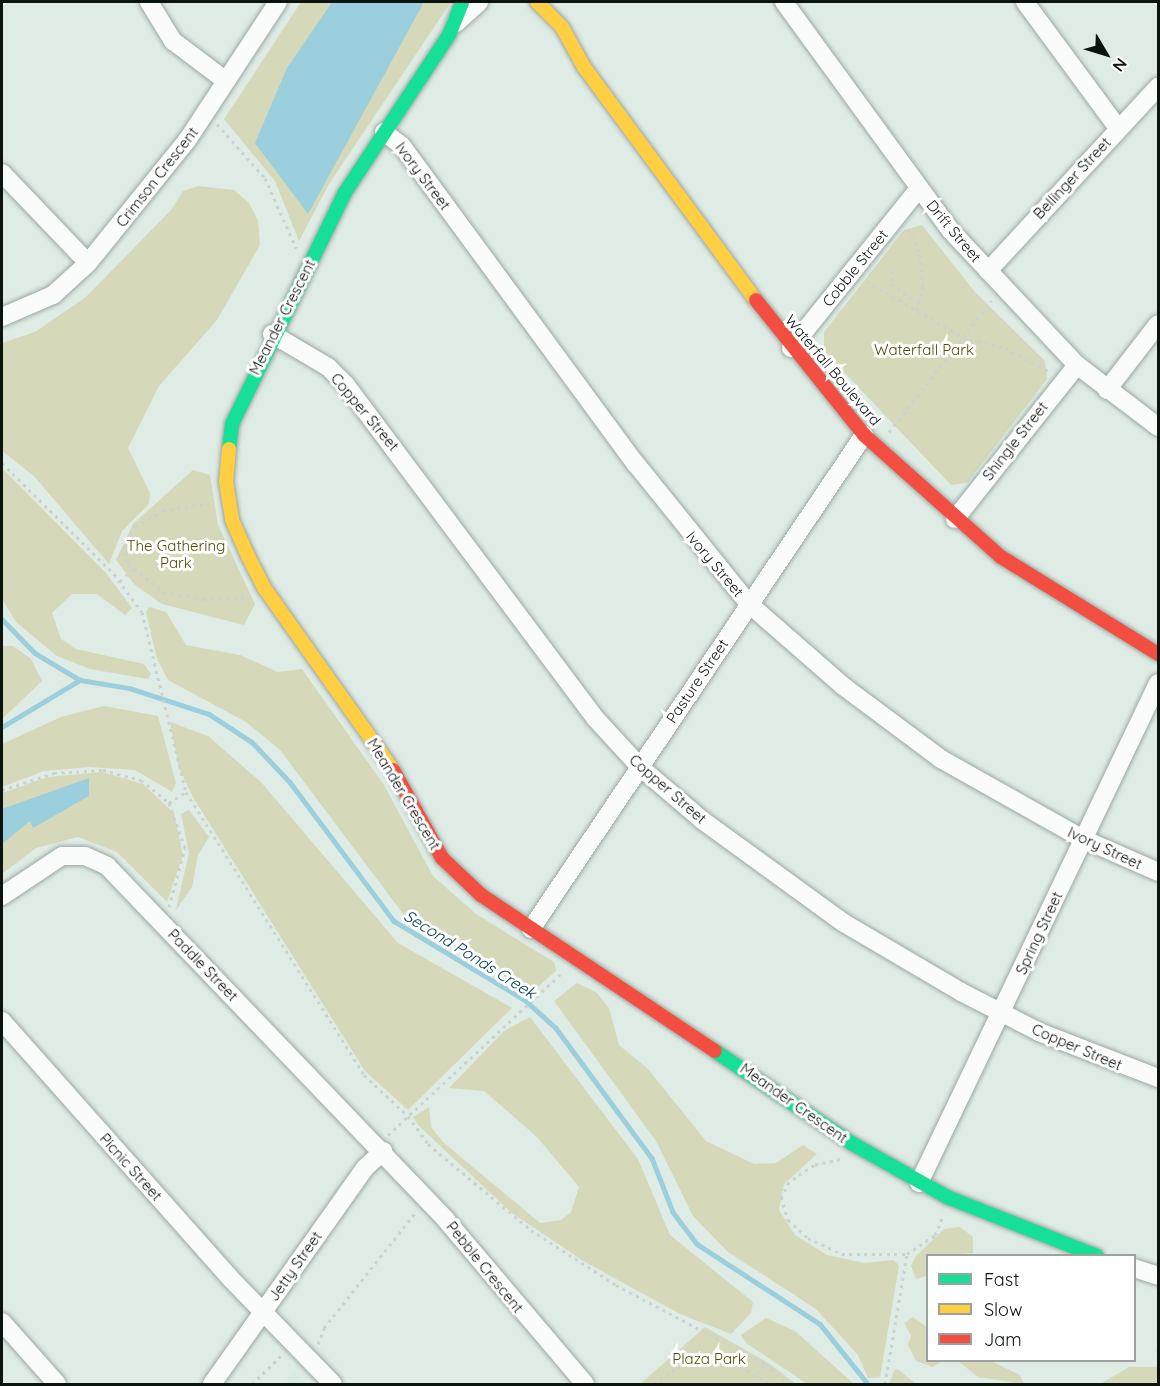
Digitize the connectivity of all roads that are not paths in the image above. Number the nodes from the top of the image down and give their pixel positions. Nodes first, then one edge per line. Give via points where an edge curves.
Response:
1 (149, 2) edge
2 (278, 2) edge
3 (462, 2) edge
4 (479, 2) edge
5 (537, 2) edge
6 (557, 2) edge
7 (784, 2) edge
8 (1025, 2) edge
9 (455, 24) junction
10 (562, 27) junction
11 (226, 81) junction
12 (1158, 87) edge
13 (1118, 128) junction
14 (384, 132) junction
15 (2, 174) edge
16 (919, 188) junction
17 (88, 263) junction
18 (988, 271) junction
19 (2, 317) edge
20 (1158, 324) edge
21 (272, 334) junction
22 (791, 348) junction
23 (1077, 365) junction
24 (1107, 390) junction
25 (1158, 427) edge
26 (871, 441) junction
27 (955, 519) junction
28 (749, 604) junction
29 (1158, 654) edge
30 (1158, 682) edge
31 (640, 767) junction
32 (1083, 839) junction
33 (1158, 872) edge
34 (2, 896) edge
35 (531, 929) junction
36 (1001, 1014) junction
37 (2, 1021) edge
38 (1158, 1078) edge
39 (385, 1143) junction
40 (919, 1182) junction
41 (1092, 1254) edge
42 (1136, 1269) edge
43 (1158, 1276) edge
44 (263, 1311) junction
45 (2, 1322) edge
46 (57, 1384) edge
47 (212, 1384) edge
48 (333, 1384) edge
49 (585, 1384) edge

1 - 11 street via 173,41
2 - 11 street, Crimson Crescent
3 - 9 street, Meander Crescent
4 - 9 street, Meander Crescent
5 - 10 street, Waterfall Boulevard
6 - 10 street, Waterfall Boulevard
7 - 16 street, Drift Street
8 - 13 street
9 - 14 street, Meander Crescent
10 - 22 street, Waterfall Boulevard via 584,67
11 - 17 street, Crimson Crescent via 206,114
12 - 13 street, Bellinger Street
13 - 18 street, Bellinger Street
14 - 21 street, Meander Crescent via 344,194
14 - 28 street, Ivory Street via 402,146 636,464
15 - 17 street
16 - 18 street, Drift Street
16 - 22 street, Cobble Street
17 - 19 street, Crimson Crescent via 53,295
18 - 23 street, Drift Street
20 - 24 street
21 - 31 street, Copper Street via 328,367 354,394 549,658
21 - 35 street, Meander Crescent via 232,424 227,448 230,502 265,589 391,766 442,858 481,895
22 - 26 street, Waterfall Boulevard
23 - 24 street, Drift Street
23 - 27 street, Shingle Street
24 - 25 street, Drift Street
26 - 27 street, Waterfall Boulevard
26 - 28 street, Pasture Street
27 - 29 street, Waterfall Boulevard via 1054,593
28 - 31 street, Pasture Street
28 - 32 street, Ivory Street via 910,738
30 - 32 street, Spring Street
31 - 35 street, Pasture Street
31 - 36 street, Copper Street via 753,859 844,923
32 - 33 street, Ivory Street
32 - 36 street, Spring Street
34 - 39 street, Paddle Street via 62,856 86,856 107,866
35 - 40 street, Meander Crescent via 853,1144
36 - 38 street, Copper Street
36 - 40 street, Spring Street
37 - 44 street, Picnic Street
39 - 44 street, Jetty Street
39 - 49 street, Pebble Crescent
40 - 41 street, Meander Crescent
42 - 43 street
44 - 47 street, Jetty Street
44 - 48 street
45 - 46 street

